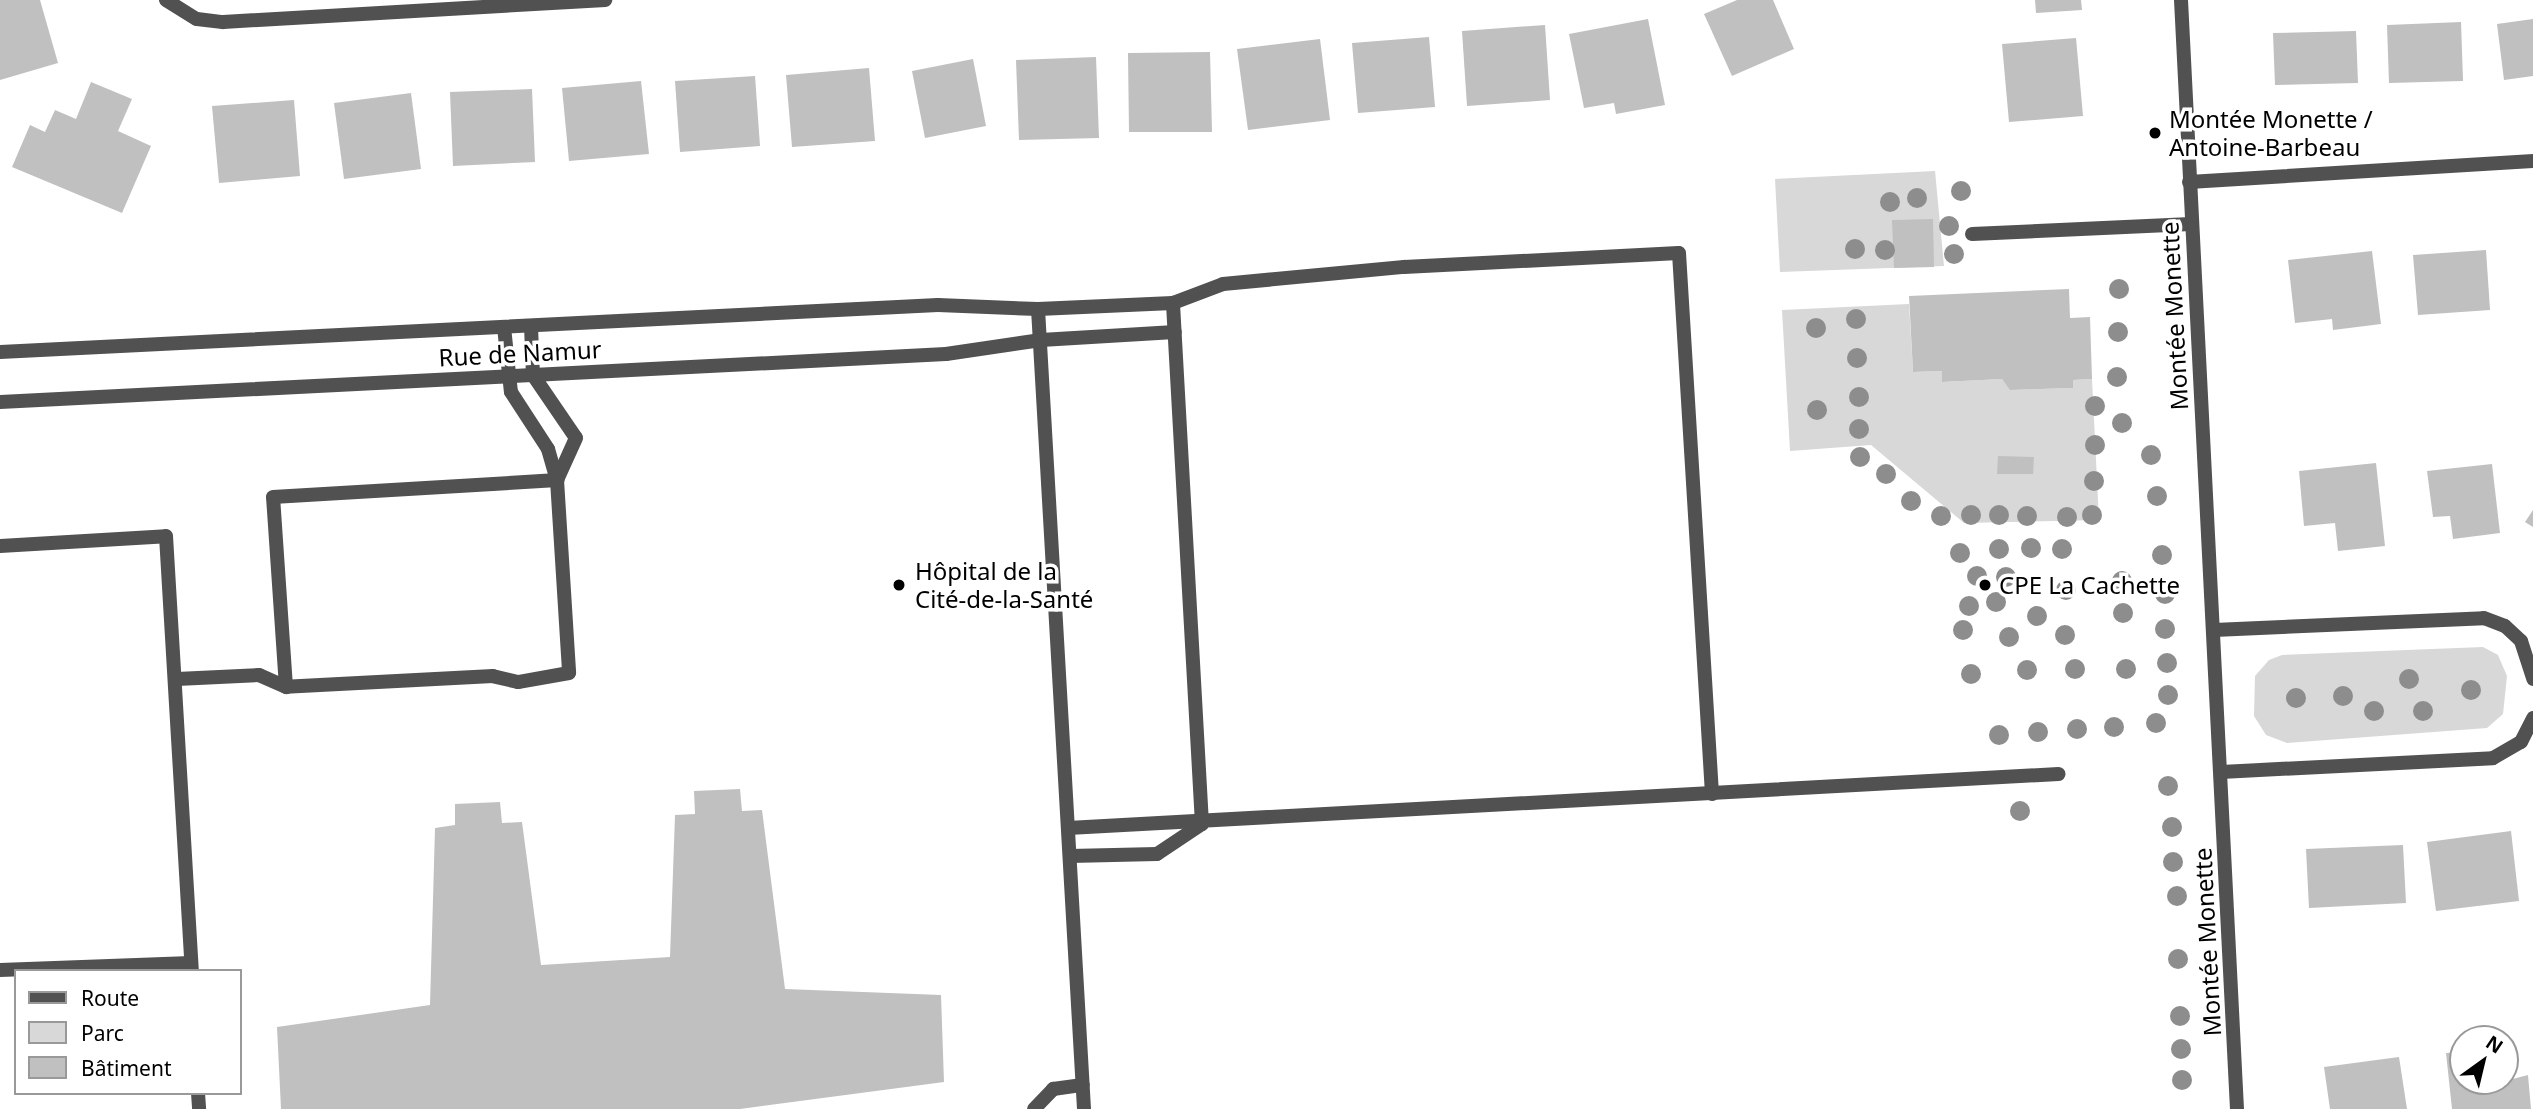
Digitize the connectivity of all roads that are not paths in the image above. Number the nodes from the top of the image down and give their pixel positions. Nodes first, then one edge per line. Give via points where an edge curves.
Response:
1 (166, 0) edge
2 (605, 0) edge
3 (2181, 0) edge
4 (2533, 161) edge
5 (2189, 182) junction
6 (2191, 224) junction
7 (1972, 234) dead end
8 (1173, 303) junction
9 (1038, 309) junction
10 (531, 326) junction
11 (504, 327) junction
12 (1175, 332) junction
13 (1041, 340) junction
14 (0, 352) edge
15 (533, 375) junction
16 (507, 377) junction
17 (0, 402) edge
18 (557, 481) junction
19 (0, 546) edge
20 (2214, 630) junction
21 (177, 679) junction
22 (2533, 679) edge
23 (286, 687) junction
24 (2533, 718) edge
25 (2221, 772) junction
26 (2059, 774) dead end
27 (1712, 794) junction
28 (1202, 824) junction
29 (1068, 828) junction
30 (1070, 856) junction
31 (191, 967) edge
32 (64, 969) edge
33 (1083, 1085) junction
34 (1034, 1109) edge
35 (1084, 1109) edge
36 (2237, 1109) edge

1 - 2 street via 197,19 223,22
3 - 5 street, Montée Monette
4 - 5 street
5 - 6 street, Montée Monette
6 - 7 street
6 - 20 street, Montée Monette
8 - 9 street, Rue de Namur
8 - 12 street
8 - 27 street, Rue de Namur via 1223,284 1404,267 1679,253
9 - 10 street, Rue de Namur via 938,305
9 - 13 street
10 - 11 street, Rue de Namur
10 - 15 street
11 - 14 street, Rue de Namur
11 - 16 street
12 - 13 street, Rue de Namur
12 - 28 street
13 - 15 street, Rue de Namur via 946,354
13 - 29 street
15 - 16 street, Rue de Namur
15 - 18 street via 576,438
16 - 17 street, Rue de Namur
16 - 18 street via 516,403 548,449
18 - 23 street via 274,497
18 - 23 street via 569,673 518,682 493,676
19 - 21 street via 166,537
20 - 22 street via 2484,618 2505,626 2521,641
20 - 25 street, Montée Monette
21 - 23 street via 259,675
21 - 31 street
24 - 25 street via 2521,742 2493,758
25 - 36 street, Montée Monette
26 - 27 street
27 - 28 street
28 - 29 street
28 - 30 street via 1157,854
29 - 30 street
30 - 33 street
31 - 32 street
33 - 34 street via 1052,1089
33 - 35 street

